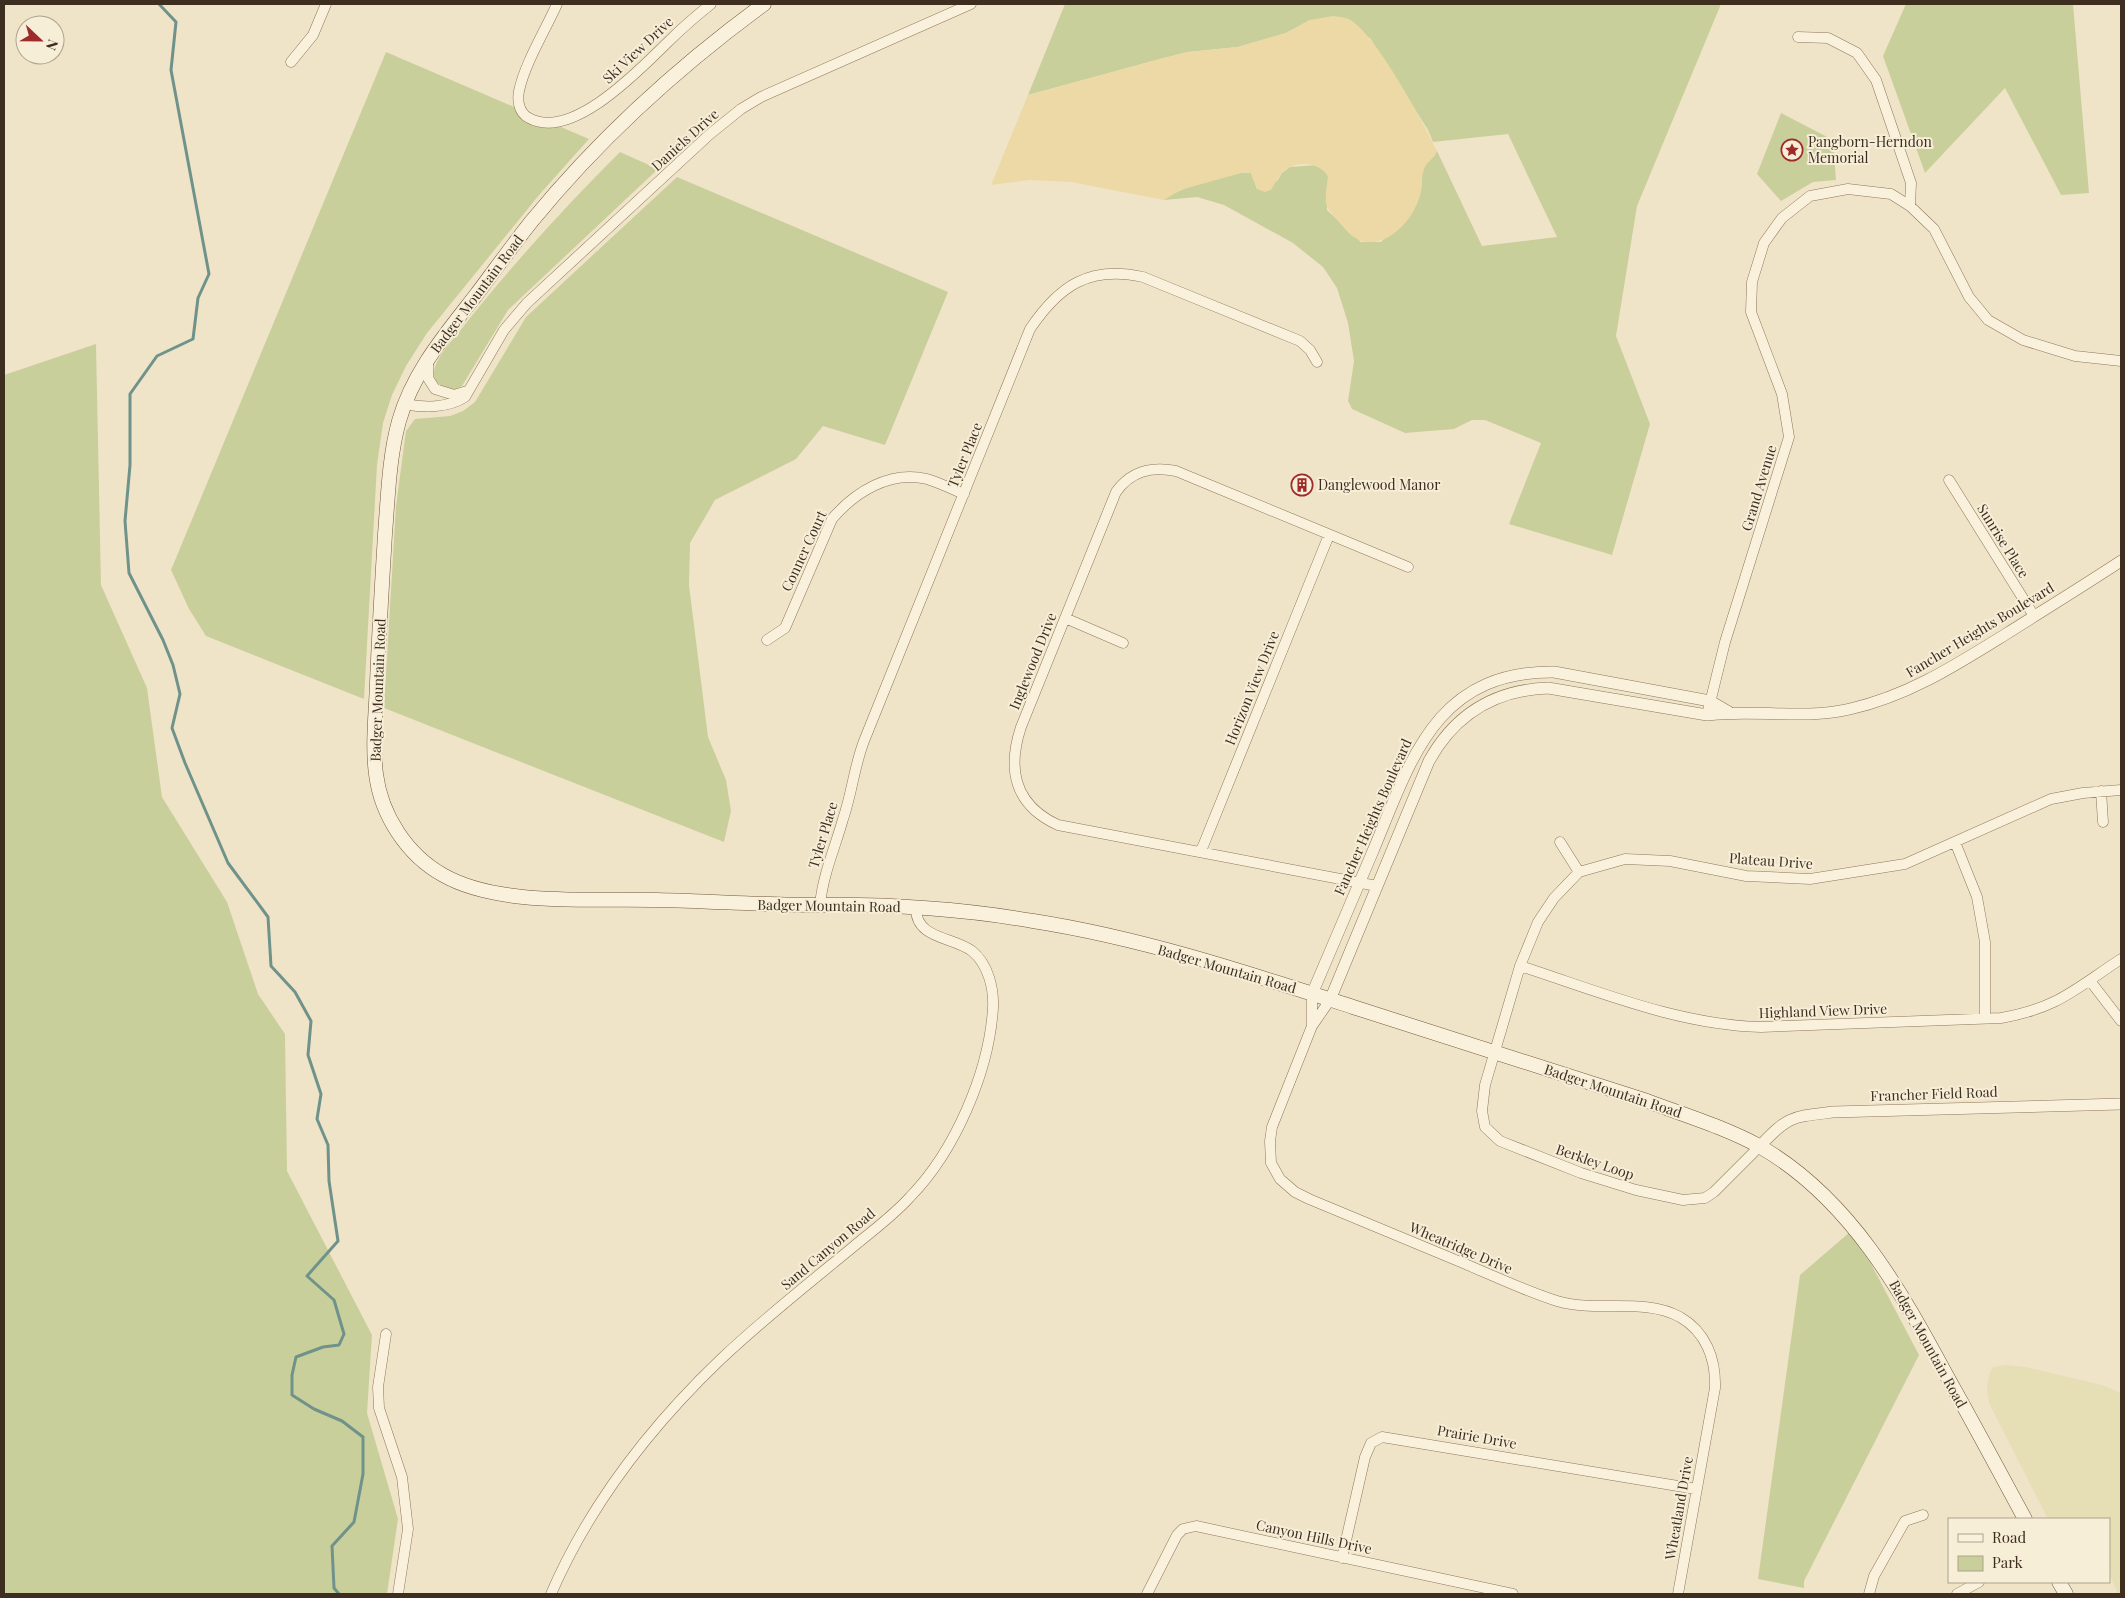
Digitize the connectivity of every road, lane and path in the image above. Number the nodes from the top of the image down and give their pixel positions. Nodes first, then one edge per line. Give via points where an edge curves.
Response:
1 (326, 4) edge
2 (557, 4) edge
3 (711, 4) edge
4 (764, 4) edge
5 (971, 4) edge
6 (1798, 37) dead end
7 (291, 62) dead end
8 (1910, 206) junction
9 (428, 359) junction
10 (2121, 361) edge
11 (1317, 362) dead end
12 (478, 376) junction
13 (405, 404) junction
14 (1949, 480) dead end
15 (964, 494) junction
16 (1328, 536) junction
17 (2121, 561) edge
18 (1408, 567) dead end
19 (2034, 616) junction
20 (1065, 618) junction
21 (768, 640) dead end
22 (1123, 643) dead end
23 (1710, 701) junction
24 (1729, 712) junction
25 (1707, 715) junction
26 (2121, 790) edge
27 (2101, 791) junction
28 (2103, 822) dead end
29 (1560, 842) dead end
30 (1955, 842) junction
31 (1201, 851) junction
32 (1579, 872) junction
33 (1360, 882) junction
34 (1377, 886) junction
35 (820, 905) junction
36 (916, 909) junction
37 (2121, 960) edge
38 (1520, 966) junction
39 (2091, 982) junction
40 (1312, 994) junction
41 (1330, 1000) junction
42 (1984, 1018) junction
43 (2121, 1021) edge
44 (1312, 1026) junction
45 (1494, 1053) junction
46 (2121, 1104) edge
47 (1759, 1147) junction
48 (386, 1334) dead end
49 (1708, 1427) joint
50 (1696, 1489) junction
51 (1923, 1515) dead end
52 (2024, 1518) edge
53 (1342, 1558) junction
54 (2060, 1583) edge
55 (1971, 1591) edge
56 (398, 1594) edge
57 (551, 1594) edge
58 (1147, 1594) edge
59 (1513, 1594) edge
60 (1678, 1594) edge
61 (1869, 1594) edge
62 (1957, 1594) edge
63 (2066, 1594) edge

1 - 7 street via 313,35
2 - 3 street, Ski View Drive via 524,76 518,97 520,109 526,116 543,122 577,114 615,92
4 - 9 main road, Badger Mountain Road via 672,77 594,152 531,222
5 - 12 street, Daniels Drive via 761,97 725,121 527,303 504,330
6 - 8 street via 1828,38 1857,53 1876,80 1911,183
8 - 10 street, Grand Avenue via 1934,229 1969,297 1988,320 2023,340 2075,356
8 - 23 street, Grand Avenue via 1891,194 1848,189 1810,196 1782,218 1764,242 1752,282 1751,312 1782,394 1788,437
9 - 12 street, Daniels Drive via 428,378 441,393 467,391
9 - 13 main road, Badger Mountain Road
11 - 15 street, Tyler Place via 1300,341 1143,277 1106,274 1077,282 1051,300 1030,329
12 - 13 street, Daniels Drive via 465,397 456,402 435,406
13 - 35 main road, Badger Mountain Road via 394,447 387,510 375,747 376,777 385,810 416,855 436,872 459,883 506,894
14 - 19 street, Sunrise Place
15 - 21 street, Conner Court via 926,479 910,478 878,484 856,495 832,519 784,628
15 - 35 street, Tyler Place via 858,757 844,819 825,870
16 - 18 street, Inglewood Drive
16 - 20 street, Inglewood Drive via 1176,471 1144,469 1124,481 1116,492
16 - 31 street, Horizon View Drive
17 - 19 street, Fancher Heights Boulevard
19 - 24 street, Fancher Heights Boulevard via 1940,674 1886,699 1820,714
20 - 22 street
20 - 31 street, Inglewood Drive via 1015,747 1013,764 1023,795 1037,813 1058,825
23 - 24 street, Fancher Heights Boulevard
23 - 25 street, Grand Avenue
23 - 33 street, Fancher Heights Boulevard via 1554,672 1514,676 1474,691 1441,718 1414,754
24 - 25 street, Fancher Heights Boulevard
25 - 34 street, Fancher Heights Boulevard via 1548,688 1508,693 1475,708 1447,732 1429,760
26 - 27 street, Plateau Drive
27 - 28 street
27 - 30 street, Plateau Drive via 2051,800
29 - 32 street
30 - 32 street, Plateau Drive via 1904,864 1810,879 1746,876 1670,861 1634,859
30 - 42 street via 1978,897 1984,933
31 - 33 street, Inglewood Drive
32 - 38 street via 1554,898 1538,922
33 - 34 street, Inglewood Drive
33 - 40 street, Fancher Heights Boulevard
34 - 41 street, Fancher Heights Boulevard
35 - 36 main road, Badger Mountain Road
36 - 40 main road, Badger Mountain Road via 981,913 1120,938
36 - 57 street, Sand Canyon Road via 917,919 926,930 976,955 984,965 991,984 994,1001 989,1042 977,1086 964,1116 911,1197 740,1342 656,1426 585,1524
37 - 39 street, Highland View Drive
38 - 42 street, Highland View Drive via 1679,1017 1733,1026
38 - 45 street
39 - 42 street, Highland View Drive via 2062,1000 2024,1014
39 - 43 street
40 - 41 main road, Badger Mountain Road
40 - 44 street, Wheatridge Drive
41 - 44 street, Wheatridge Drive
41 - 45 main road, Badger Mountain Road
44 - 49 street, Wheatridge Drive via 1272,1127 1271,1163 1286,1186 1309,1199 1536,1294 1583,1306 1657,1309 1682,1318 1701,1337 1713,1361 1715,1388
45 - 47 main road, Badger Mountain Road via 1647,1101
45 - 47 street, Berkley Loop via 1482,1100 1483,1120 1489,1132 1508,1145 1582,1174 1636,1190 1694,1200 1705,1198 1719,1188
46 - 47 street, Francher Field Road via 1833,1112 1803,1116 1779,1126
47 - 52 main road, Badger Mountain Road via 1822,1194 1853,1226 1889,1275 1906,1300
48 - 56 street via 378,1387 379,1408 402,1477 408,1529
49 - 50 street, Wheatland Drive
50 - 53 street, Prairie Drive via 1382,1437 1371,1443 1365,1457
50 - 60 street, Wheatland Drive
51 - 61 street via 1905,1521 1874,1576
53 - 58 street, Canyon Hills Drive via 1191,1526 1174,1539
53 - 59 street, Canyon Hills Drive
54 - 63 main road
55 - 62 street

